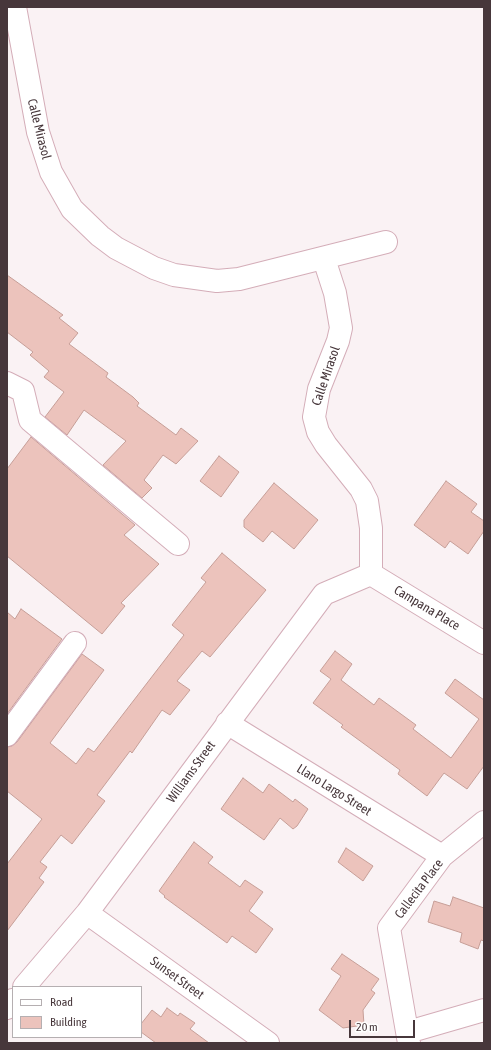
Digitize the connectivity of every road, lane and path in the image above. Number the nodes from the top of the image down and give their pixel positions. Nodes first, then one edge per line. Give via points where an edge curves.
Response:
1 (15, 7) edge
2 (386, 242) dead end
3 (324, 259) junction
4 (7, 383) edge
5 (178, 544) dead end
6 (371, 574) junction
7 (75, 643) dead end
8 (484, 643) edge
9 (227, 723) junction
10 (7, 735) edge
11 (484, 822) edge
12 (442, 856) junction
13 (87, 914) junction
14 (25, 986) edge
15 (484, 1010) edge
16 (408, 1038) edge
17 (268, 1043) edge

1 - 3 street, Calle Mirasol via 44,154 60,190 72,209 100,236 116,248 154,268 196,279 239,279
2 - 3 street, Calle Mirasol
3 - 6 street, Calle Mirasol via 335,292 341,328 319,389 314,417 318,432 326,445 361,489 367,501 371,521
4 - 5 street via 23,391 30,420
6 - 8 street, Campana Place
6 - 9 street, Williams Street via 324,594
7 - 10 street
9 - 12 street, Llano Largo Street
9 - 13 street, Williams Street
11 - 12 street, Callecita Place
12 - 16 street, Callecita Place via 389,928
13 - 14 street, Williams Street
13 - 17 street, Sunset Street
15 - 16 street

